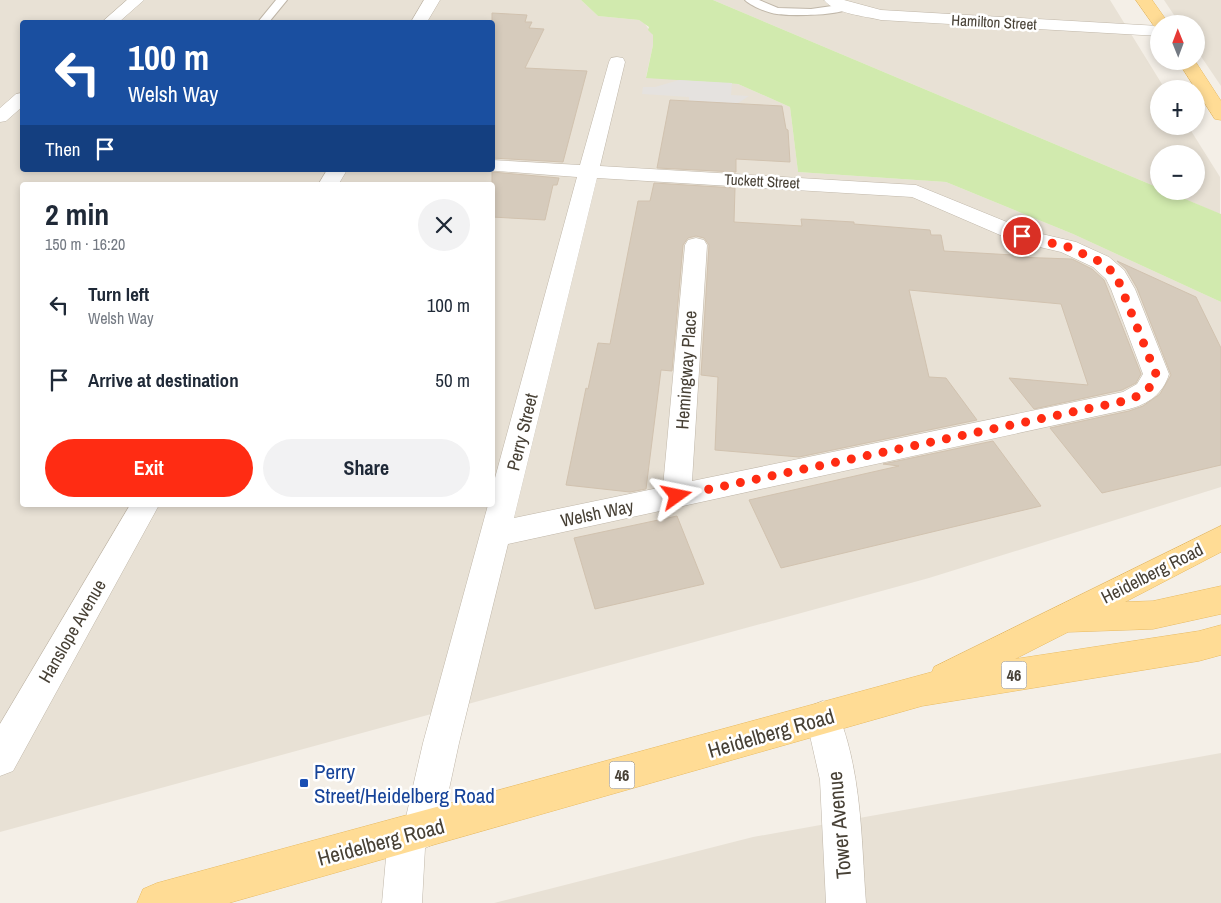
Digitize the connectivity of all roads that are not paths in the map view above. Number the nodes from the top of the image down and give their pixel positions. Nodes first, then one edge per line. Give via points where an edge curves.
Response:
1 (136, 0) edge
2 (282, 0) edge
3 (432, 0) edge
4 (750, 0) edge
5 (1144, 0) edge
6 (839, 4) edge
7 (1155, 15) edge
8 (112, 20) edge
9 (265, 20) edge
10 (420, 20) edge
11 (1150, 30) edge
12 (617, 62) dead end
13 (1192, 70) edge
14 (20, 100) edge
15 (1221, 115) edge
16 (0, 117) edge
17 (495, 166) edge
18 (589, 171) junction
19 (1022, 236) joint
20 (696, 245) dead end
21 (677, 496) junction
22 (144, 507) edge
23 (495, 534) junction
24 (1221, 538) edge
25 (1221, 600) edge
26 (1060, 620) junction
27 (1221, 640) edge
28 (922, 690) junction
29 (823, 718) junction
30 (0, 758) edge
31 (414, 833) junction
32 (157, 903) edge
33 (402, 903) edge
34 (846, 903) edge

1 - 8 street
2 - 9 lane
3 - 10 street
4 - 6 lane via 776,10 811,12
5 - 7 main road
6 - 11 street, Hamilton Street via 882,15
12 - 18 street, Perry Street
13 - 15 main road
14 - 16 street
17 - 18 street, Tuckett Street
18 - 19 street, Tuckett Street via 916,190
18 - 23 street, Perry Street
19 - 21 street, Welsh Way via 1068,247 1101,262 1116,275 1156,374 1154,384 1144,393 1129,400
20 - 21 street, Hemingway Place
21 - 23 street, Welsh Way
22 - 30 street, Hanslope Avenue
23 - 31 street, Perry Street via 438,758
24 - 26 main road, Heidelberg Road / 46
25 - 26 main road via 1153,615
26 - 28 main road, Heidelberg Road / 46
27 - 28 main road, Heidelberg Road / 46
28 - 29 main road, Heidelberg Road / 46
29 - 31 main road, Heidelberg Road / 46
29 - 34 street, Tower Avenue via 838,780
31 - 32 main road, Heidelberg Road / 46
31 - 33 street, Perry Street

